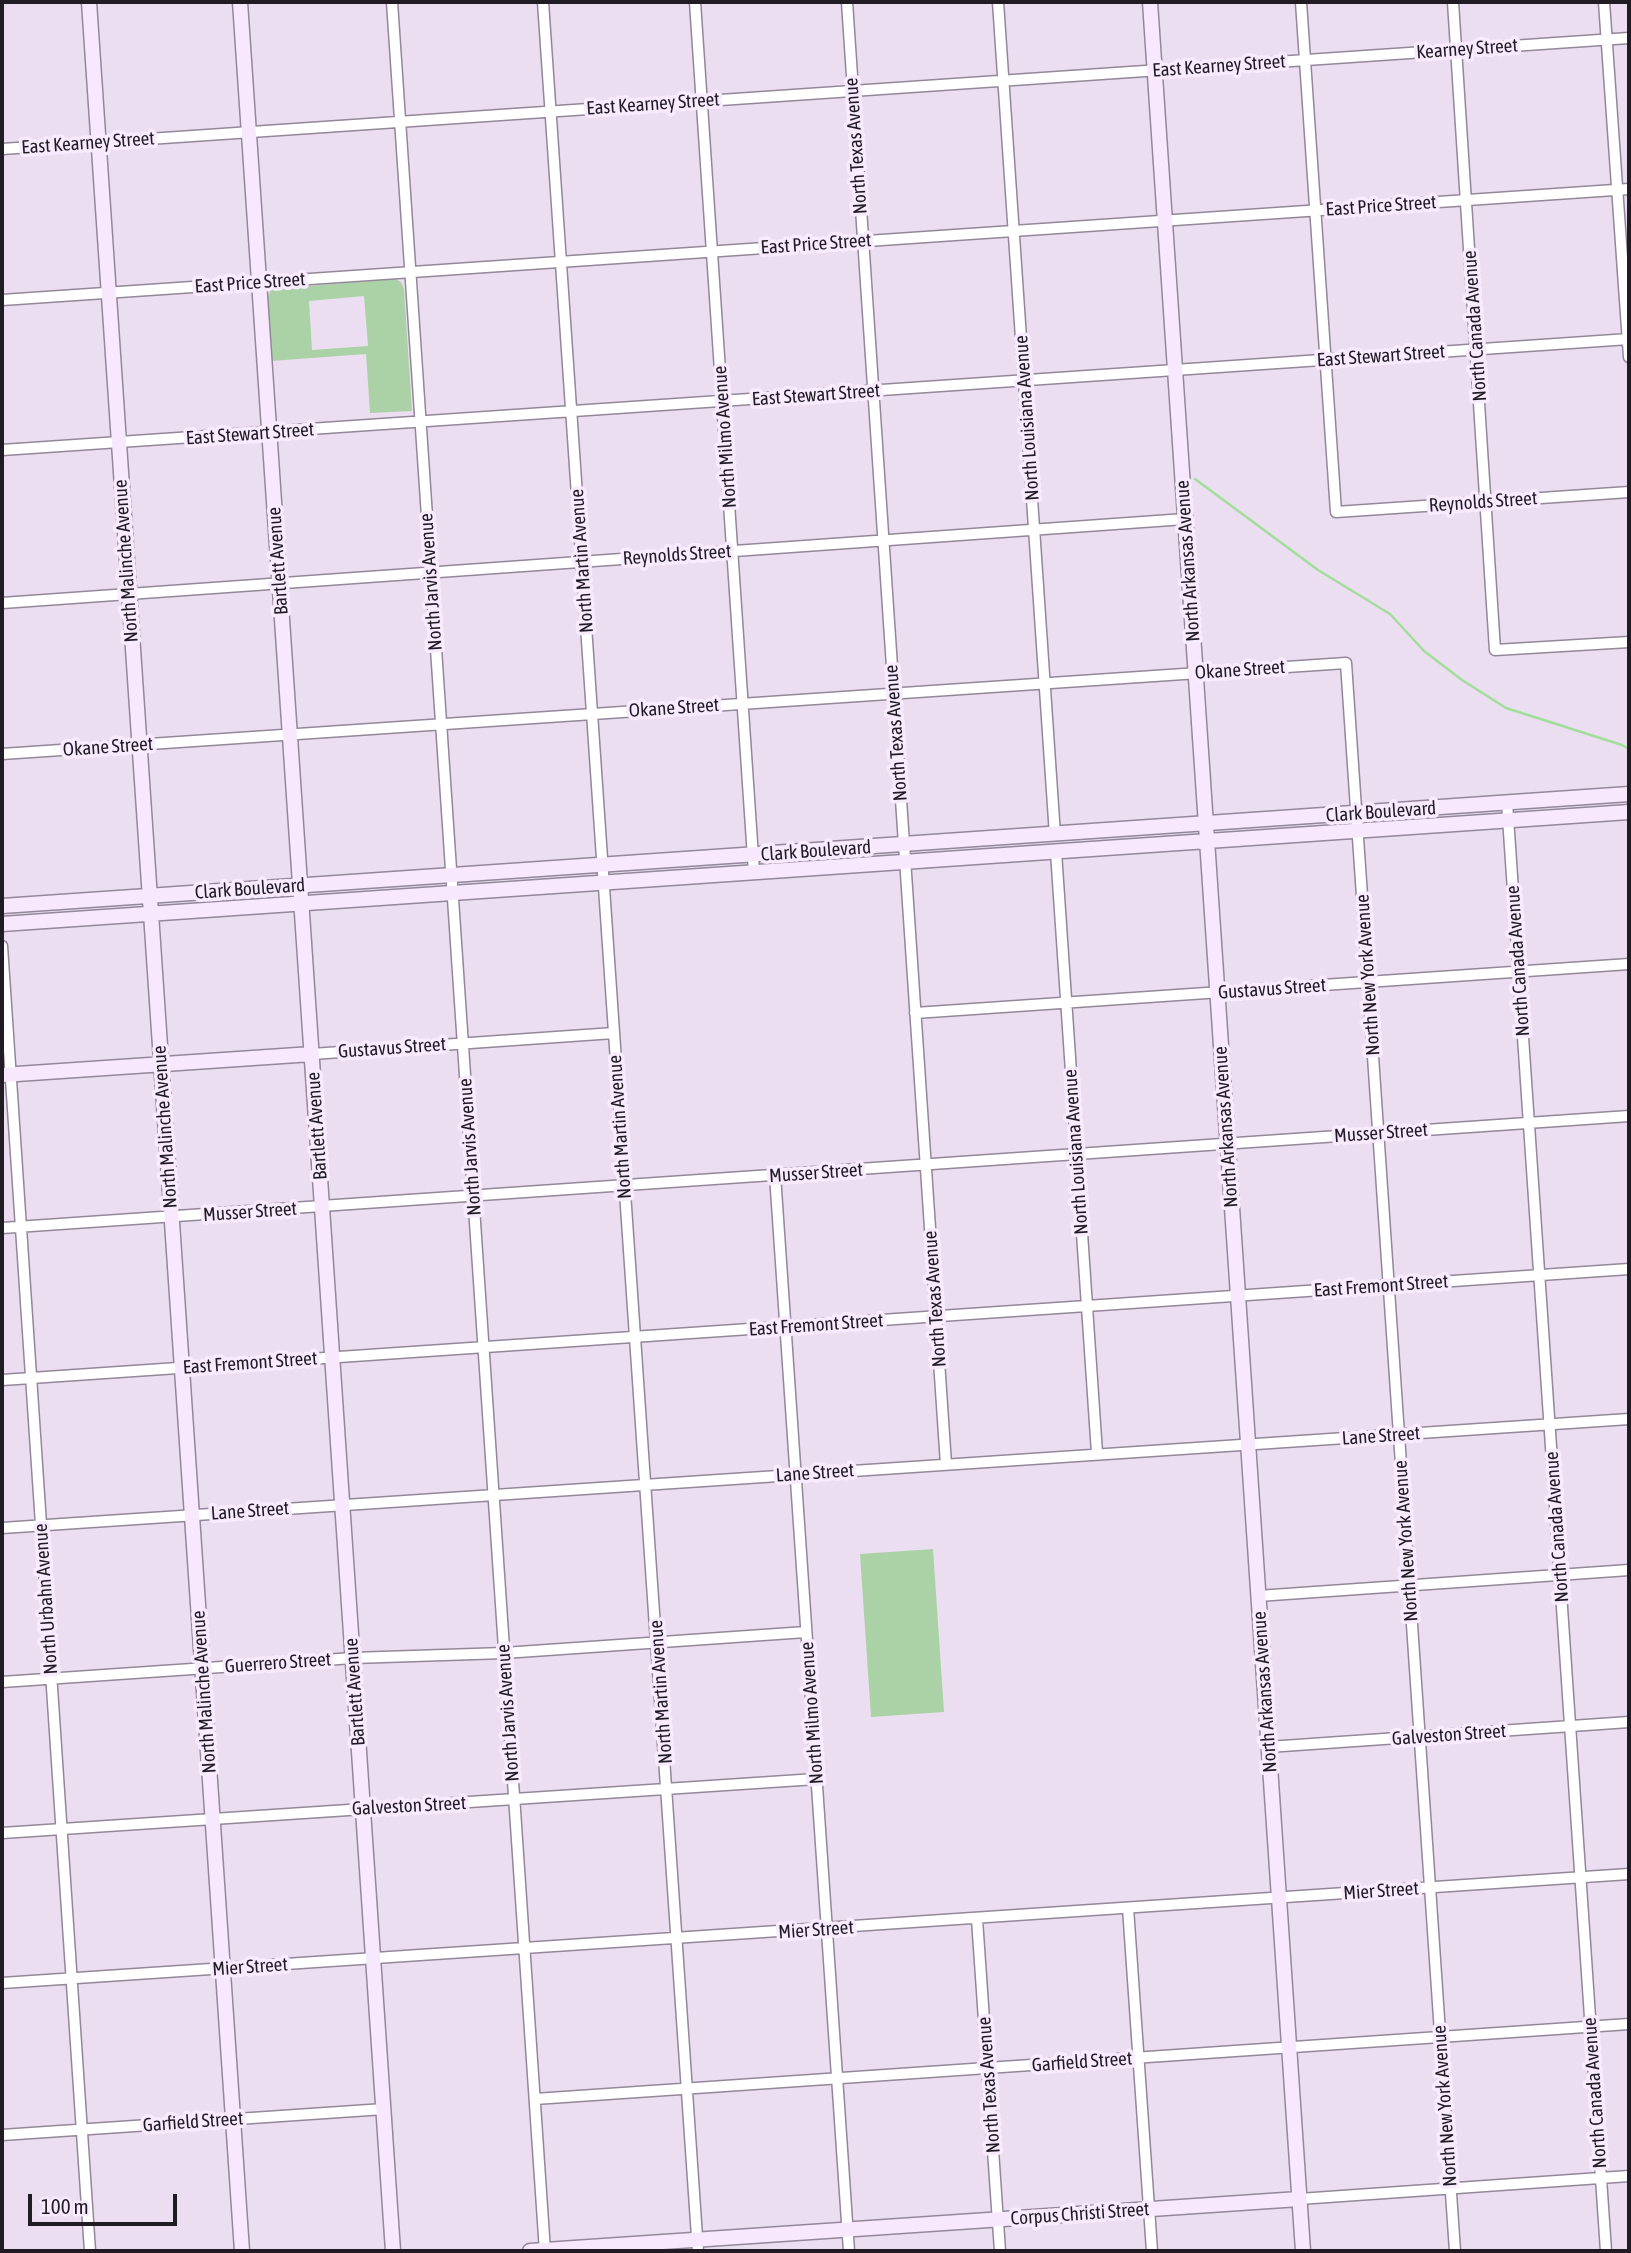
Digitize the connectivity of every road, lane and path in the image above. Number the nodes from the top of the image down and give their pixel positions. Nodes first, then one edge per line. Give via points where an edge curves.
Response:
1 (89, 2) edge
2 (240, 2) edge
3 (392, 2) edge
4 (543, 2) edge
5 (695, 2) edge
6 (847, 2) edge
7 (998, 2) edge
8 (1150, 2) edge
9 (1301, 2) edge
10 (1453, 2) edge
11 (1604, 2) edge
12 (1629, 38) edge
13 (1607, 39) junction
14 (1456, 50) junction
15 (1305, 60) junction
16 (1154, 70) junction
17 (1004, 80) junction
18 (853, 91) junction
19 (702, 101) junction
20 (551, 111) junction
21 (400, 122) junction
22 (249, 132) junction
23 (98, 142) junction
24 (2, 149) edge
25 (1623, 189) edge
26 (1466, 200) junction
27 (1315, 210) junction
28 (1164, 221) junction
29 (1014, 231) junction
30 (863, 241) junction
31 (712, 251) junction
32 (561, 262) junction
33 (410, 272) junction
34 (259, 282) junction
35 (108, 293) junction
36 (2, 300) edge
37 (1629, 339) edge
38 (1477, 350) junction
39 (1629, 358) edge
40 (1326, 360) junction
41 (1175, 370) junction
42 (1024, 381) junction
43 (873, 391) junction
44 (722, 401) junction
45 (571, 412) junction
46 (420, 422) junction
47 (270, 432) junction
48 (118, 443) junction
49 (2, 450) edge
50 (1629, 492) edge
51 (1487, 502) junction
52 (1185, 519) junction
53 (1034, 530) junction
54 (883, 541) junction
55 (733, 551) junction
56 (582, 562) junction
57 (431, 573) junction
58 (280, 584) junction
59 (129, 594) junction
60 (2, 603) edge
61 (1629, 642) edge
62 (1346, 663) joint
63 (1195, 673) junction
64 (1045, 683) junction
65 (894, 693) junction
66 (743, 704) junction
67 (592, 714) junction
68 (441, 724) junction
69 (290, 735) junction
70 (139, 745) junction
71 (2, 754) edge
72 (1629, 794) edge
73 (1507, 803) junction
74 (1629, 812) edge
75 (1357, 814) junction
76 (1508, 820) junction
77 (1205, 825) junction
78 (1358, 831) junction
79 (1055, 835) junction
80 (1207, 841) junction
81 (904, 845) junction
82 (1056, 852) junction
83 (753, 855) junction
84 (905, 862) junction
85 (602, 865) junction
86 (754, 872) junction
87 (452, 876) junction
88 (604, 883) junction
89 (300, 886) junction
90 (453, 893) junction
91 (149, 896) junction
92 (301, 903) junction
93 (2, 906) edge
94 (150, 914) junction
95 (2, 924) edge
96 (2, 946) edge
97 (1629, 964) edge
98 (1519, 972) junction
99 (1368, 982) junction
100 (1217, 992) junction
101 (1066, 1003) junction
102 (915, 1013) junction
103 (614, 1033) junction
104 (463, 1044) junction
105 (312, 1054) junction
106 (161, 1065) junction
107 (6, 1075) edge
108 (1629, 1116) edge
109 (1529, 1123) junction
110 (1379, 1134) junction
111 (1227, 1144) junction
112 (1076, 1154) junction
113 (926, 1165) junction
114 (775, 1175) junction
115 (624, 1186) junction
116 (473, 1196) junction
117 (322, 1207) junction
118 (171, 1217) junction
119 (21, 1227) junction
120 (2, 1228) edge
121 (1629, 1269) edge
122 (1539, 1275) junction
123 (1389, 1285) junction
124 (1238, 1296) junction
125 (1087, 1306) junction
126 (936, 1316) junction
127 (785, 1327) junction
128 (634, 1337) junction
129 (484, 1347) junction
130 (332, 1358) junction
131 (181, 1368) junction
132 (31, 1378) junction
133 (2, 1380) edge
134 (1629, 1419) edge
135 (1550, 1424) junction
136 (1399, 1434) junction
137 (1248, 1445) junction
138 (1097, 1453) junction
139 (946, 1464) junction
140 (795, 1474) junction
141 (644, 1485) junction
142 (494, 1496) junction
143 (342, 1505) junction
144 (192, 1515) junction
145 (41, 1526) junction
146 (2, 1528) edge
147 (1629, 1570) edge
148 (1560, 1575) junction
149 (1409, 1585) junction
150 (1258, 1596) junction
151 (806, 1632) junction
152 (658, 1642) junction
153 (504, 1653) junction
154 (353, 1658) junction
155 (202, 1668) junction
156 (51, 1678) junction
157 (2, 1682) edge
158 (1629, 1722) edge
159 (1570, 1726) junction
160 (1420, 1737) junction
161 (1268, 1747) junction
162 (816, 1779) junction
163 (667, 1789) junction
164 (514, 1800) junction
165 (363, 1808) junction
166 (212, 1818) junction
167 (62, 1828) junction
168 (2, 1833) edge
169 (1629, 1874) edge
170 (1581, 1877) junction
171 (1430, 1888) junction
172 (1279, 1898) junction
173 (1128, 1908) junction
174 (977, 1919) junction
175 (827, 1929) junction
176 (677, 1939) junction
177 (524, 1950) junction
178 (373, 1958) junction
179 (222, 1968) junction
180 (72, 1979) junction
181 (2, 1983) edge
182 (1629, 2024) edge
183 (1591, 2027) junction
184 (1440, 2037) junction
185 (1289, 2048) junction
186 (1138, 2058) junction
187 (987, 2068) junction
188 (837, 2078) junction
189 (687, 2088) junction
190 (535, 2099) junction
191 (383, 2109) junction
192 (233, 2119) junction
193 (82, 2130) junction
194 (2, 2135) edge
195 (1629, 2176) edge
196 (1601, 2178) junction
197 (1450, 2189) junction
198 (1299, 2199) junction
199 (1149, 2209) junction
200 (998, 2219) junction
201 (847, 2230) junction
202 (698, 2246) edge
203 (90, 2251) edge
204 (242, 2251) edge
205 (393, 2251) edge
206 (540, 2251) edge
207 (849, 2251) edge
208 (1000, 2251) edge
209 (1152, 2251) edge
210 (1303, 2251) edge
211 (1455, 2251) edge
212 (1606, 2251) edge

1 - 23 main road, North Malinche Avenue
2 - 22 main road, Bartlett Avenue
3 - 21 street, North Jarvis Avenue
4 - 20 street, North Martin Avenue
5 - 19 street, North Milmo Avenue
6 - 18 street, North Texas Avenue
7 - 17 street, North Louisiana Avenue
8 - 16 main road, North Arkansas Avenue
9 - 15 street
10 - 14 street, North Canada Avenue
11 - 13 street
12 - 13 street, Kearney Street
13 - 14 street, Kearney Street
13 - 25 street
14 - 15 street, Kearney Street
14 - 26 street, North Canada Avenue
15 - 16 street, East Kearney Street
15 - 27 street
16 - 17 street, East Kearney Street
16 - 28 main road, North Arkansas Avenue
17 - 18 street, East Kearney Street
17 - 29 street, North Louisiana Avenue
18 - 19 street, East Kearney Street
18 - 30 street, North Texas Avenue
19 - 20 street, East Kearney Street
19 - 31 street, North Milmo Avenue
20 - 21 street, East Kearney Street
20 - 32 street, North Martin Avenue
21 - 22 street, East Kearney Street
21 - 33 street, North Jarvis Avenue
22 - 23 street, East Kearney Street
22 - 34 main road, Bartlett Avenue
23 - 24 street, East Kearney Street
23 - 35 main road, North Malinche Avenue
25 - 26 street, East Price Street
25 - 37 street
26 - 27 street, East Price Street
26 - 38 street, North Canada Avenue
27 - 28 street, East Price Street
27 - 40 street
28 - 29 street, East Price Street
28 - 41 main road, North Arkansas Avenue
29 - 30 street, East Price Street
29 - 42 street, North Louisiana Avenue
30 - 31 street, East Price Street
30 - 43 street, North Texas Avenue
31 - 32 street, East Price Street
31 - 44 street, North Milmo Avenue
32 - 33 street, East Price Street
32 - 45 street, North Martin Avenue
33 - 34 street, East Price Street
33 - 46 street, North Jarvis Avenue
34 - 35 street, East Price Street
34 - 47 main road, Bartlett Avenue
35 - 36 street, East Price Street
35 - 48 main road, North Malinche Avenue
37 - 38 street, East Stewart Street
37 - 39 street
38 - 40 street, East Stewart Street
38 - 51 street, North Canada Avenue
40 - 41 street, East Stewart Street
40 - 51 street, Reynolds Street via 1336,512
41 - 42 street, East Stewart Street
41 - 52 main road, North Arkansas Avenue
42 - 43 street, East Stewart Street
42 - 53 street, North Louisiana Avenue
43 - 44 street, East Stewart Street
43 - 54 street, North Texas Avenue
44 - 45 street, East Stewart Street
44 - 55 street, North Milmo Avenue
45 - 46 street, East Stewart Street
45 - 56 street, North Martin Avenue
46 - 47 street, East Stewart Street
46 - 57 street, North Jarvis Avenue
47 - 48 street, East Stewart Street
47 - 58 main road, Bartlett Avenue
48 - 49 street, East Stewart Street
48 - 59 main road, North Malinche Avenue
50 - 51 street, Reynolds Street
51 - 61 street, North Canada Avenue via 1496,650
52 - 53 street, Reynolds Street
52 - 63 main road, North Arkansas Avenue
53 - 54 street, Reynolds Street
53 - 64 street, North Louisiana Avenue
54 - 55 street, Reynolds Street
54 - 65 street, North Texas Avenue
55 - 56 street, Reynolds Street
55 - 66 street, North Milmo Avenue
56 - 57 street, Reynolds Street
56 - 67 street, North Martin Avenue
57 - 58 street, Reynolds Street
57 - 68 street, North Jarvis Avenue
58 - 59 street, Reynolds Street
58 - 69 main road, Bartlett Avenue
59 - 60 street, Reynolds Street
59 - 70 main road, North Malinche Avenue
62 - 63 street, Okane Street
62 - 75 street, North New York Avenue
63 - 64 street, Okane Street
63 - 77 main road, North Arkansas Avenue
64 - 65 street, Okane Street
64 - 79 street, North Louisiana Avenue
65 - 66 street, Okane Street
65 - 81 street, North Texas Avenue
66 - 67 street, Okane Street
66 - 83 street, North Milmo Avenue
67 - 68 street, Okane Street
67 - 85 street, North Martin Avenue
68 - 69 street, Okane Street
68 - 87 street, North Jarvis Avenue
69 - 70 street, Okane Street
69 - 89 main road, Bartlett Avenue
70 - 71 street, Okane Street
70 - 91 main road, North Malinche Avenue
72 - 73 main road, Clark Boulevard
73 - 75 main road, Clark Boulevard
73 - 76 street, North Canada Avenue
74 - 76 main road, Clark Boulevard
75 - 77 main road, Clark Boulevard
75 - 78 street, North New York Avenue
76 - 78 main road, Clark Boulevard
76 - 98 street, North Canada Avenue
77 - 79 main road, Clark Boulevard
77 - 80 main road, North Arkansas Avenue
78 - 80 main road, Clark Boulevard
78 - 99 street, North New York Avenue
79 - 81 main road, Clark Boulevard
80 - 82 main road, Clark Boulevard
80 - 100 main road, North Arkansas Avenue
81 - 83 main road, Clark Boulevard
81 - 84 street, North Texas Avenue
82 - 84 main road, Clark Boulevard
82 - 101 street, North Louisiana Avenue
83 - 85 main road, Clark Boulevard
83 - 86 street, North Milmo Avenue
84 - 86 main road, Clark Boulevard
84 - 102 street, North Texas Avenue
85 - 87 main road, Clark Boulevard
85 - 88 street, North Martin Avenue
86 - 88 main road, Clark Boulevard
87 - 89 main road, Clark Boulevard
87 - 90 street, North Jarvis Avenue
88 - 90 main road, Clark Boulevard
88 - 103 street, North Martin Avenue
89 - 91 main road, Clark Boulevard
89 - 92 main road, Bartlett Avenue
90 - 92 main road, Clark Boulevard
90 - 104 street, North Jarvis Avenue
91 - 93 main road, Clark Boulevard
91 - 94 main road, North Malinche Avenue
92 - 94 main road, Clark Boulevard
92 - 105 main road, Bartlett Avenue
94 - 95 main road, Clark Boulevard
94 - 106 main road, North Malinche Avenue
96 - 107 street, North Urbahn Avenue
97 - 98 street, Gustavus Street
98 - 99 street, Gustavus Street
98 - 109 street, North Canada Avenue
99 - 100 street, Gustavus Street
99 - 110 street, North New York Avenue
100 - 101 street, Gustavus Street
100 - 111 main road, North Arkansas Avenue
101 - 102 street, Gustavus Street
101 - 112 street, North Louisiana Avenue
102 - 113 street, North Texas Avenue
103 - 104 street, Gustavus Street
103 - 115 street, North Martin Avenue
104 - 105 street, Gustavus Street
104 - 116 street, North Jarvis Avenue
105 - 106 main road, Gustavus Street
105 - 117 main road, Bartlett Avenue
106 - 107 main road, Gustavus Street
106 - 118 main road, North Malinche Avenue
107 - 119 street, North Urbahn Avenue
108 - 109 street, Musser Street
109 - 110 street, Musser Street
109 - 122 street, North Canada Avenue
110 - 111 street, Musser Street
110 - 123 street, North New York Avenue
111 - 112 street, Musser Street
111 - 124 main road, North Arkansas Avenue
112 - 113 street, Musser Street
112 - 125 street, North Louisiana Avenue
113 - 114 street, Musser Street
113 - 126 street, North Texas Avenue
114 - 115 street, Musser Street
114 - 127 street, North Milmo Avenue
115 - 116 street, Musser Street
115 - 128 street, North Martin Avenue
116 - 117 street, Musser Street
116 - 129 street, North Jarvis Avenue
117 - 118 street, Musser Street
117 - 130 main road, Bartlett Avenue
118 - 119 street, Musser Street
118 - 131 main road, North Malinche Avenue
119 - 120 street, Musser Street
119 - 132 street, North Urbahn Avenue
121 - 122 street, East Fremont Street
122 - 123 street, East Fremont Street
122 - 135 street, North Canada Avenue
123 - 124 street, East Fremont Street
123 - 136 street, North New York Avenue
124 - 125 street, East Fremont Street
124 - 137 main road, North Arkansas Avenue
125 - 126 street, East Fremont Street
125 - 138 street, North Louisiana Avenue
126 - 127 street, East Fremont Street
126 - 139 street, North Texas Avenue
127 - 128 street, East Fremont Street
127 - 140 street, North Milmo Avenue
128 - 129 street, East Fremont Street
128 - 141 street, North Martin Avenue
129 - 130 street, East Fremont Street
129 - 142 street, North Jarvis Avenue
130 - 131 street, East Fremont Street
130 - 143 main road, Bartlett Avenue
131 - 132 street, East Fremont Street
131 - 144 main road, North Malinche Avenue
132 - 133 street, East Fremont Street
132 - 145 street, North Urbahn Avenue
134 - 135 street, Lane Street
135 - 136 street, Lane Street
135 - 148 street, North Canada Avenue
136 - 137 street, Lane Street
136 - 149 street, North New York Avenue
137 - 138 street, Lane Street
137 - 150 main road, North Arkansas Avenue
138 - 139 street, Lane Street
139 - 140 street, Lane Street
140 - 141 street, Lane Street
140 - 151 street, North Milmo Avenue
141 - 142 street, Lane Street
141 - 152 street, North Martin Avenue
142 - 143 street, Lane Street
142 - 153 street, North Jarvis Avenue
143 - 144 street, Lane Street
143 - 154 main road, Bartlett Avenue
144 - 145 street, Lane Street
144 - 155 main road, North Malinche Avenue
145 - 146 street, Lane Street
145 - 156 street, North Urbahn Avenue
147 - 148 street
148 - 149 street
148 - 159 street, North Canada Avenue
149 - 150 street
149 - 160 street, North New York Avenue
150 - 161 main road, North Arkansas Avenue
151 - 152 street, Guerrero Street
151 - 162 street, North Milmo Avenue
152 - 153 street, Guerrero Street
152 - 163 street, North Martin Avenue
153 - 154 street, Guerrero Street
153 - 164 street, North Jarvis Avenue
154 - 155 street, Guerrero Street
154 - 165 main road, Bartlett Avenue
155 - 156 street, Guerrero Street
155 - 166 main road, North Malinche Avenue
156 - 157 street, Guerrero Street
156 - 167 street, North Urbahn Avenue
158 - 159 street, Galveston Street
159 - 160 street, Galveston Street
159 - 170 street, North Canada Avenue
160 - 161 street, Galveston Street
160 - 171 street, North New York Avenue
161 - 172 main road, North Arkansas Avenue
162 - 163 street, Galveston Street
162 - 175 street, North Milmo Avenue
163 - 164 street, Galveston Street
163 - 176 street, North Martin Avenue
164 - 165 street, Galveston Street
164 - 177 street, North Jarvis Avenue
165 - 166 street, Galveston Street
165 - 178 main road, Bartlett Avenue
166 - 167 street, Galveston Street
166 - 179 main road, North Malinche Avenue
167 - 168 street, Galveston Street
167 - 180 street, North Urbahn Avenue
169 - 170 street, Mier Street
170 - 171 street, Mier Street
170 - 183 street, North Canada Avenue
171 - 172 street, Mier Street
171 - 184 street, North New York Avenue
172 - 173 street, Mier Street
172 - 185 main road, North Arkansas Avenue
173 - 174 street, Mier Street
173 - 186 street
174 - 175 street, Mier Street
174 - 187 street, North Texas Avenue
175 - 176 street, Mier Street
175 - 188 street, North Milmo Avenue
176 - 177 street, Mier Street
176 - 189 street, North Martin Avenue
177 - 178 street, Mier Street
177 - 190 street, North Jarvis Avenue
178 - 179 street, Mier Street
178 - 191 main road, Bartlett Avenue
179 - 180 street, Mier Street
179 - 192 main road, North Malinche Avenue
180 - 181 street, Mier Street
180 - 193 street, North Urbahn Avenue
182 - 183 street, Garfield Street
183 - 184 street, Garfield Street
183 - 196 street, North Canada Avenue
184 - 185 street, Garfield Street
184 - 197 street, North New York Avenue
185 - 186 street, Garfield Street
185 - 198 main road, North Arkansas Avenue
186 - 187 street, Garfield Street
186 - 199 street
187 - 188 street, Garfield Street
187 - 200 street, North Texas Avenue
188 - 189 street, Garfield Street
188 - 201 street, North Milmo Avenue
189 - 190 street, Garfield Street
189 - 202 street, North Martin Avenue
190 - 206 street, North Jarvis Avenue
191 - 192 street, Garfield Street
191 - 205 main road, Bartlett Avenue
192 - 193 street, Garfield Street
192 - 204 main road, North Malinche Avenue
193 - 194 street, Garfield Street
193 - 203 street, North Urbahn Avenue
195 - 196 street, Corpus Christi Street
196 - 197 street, Corpus Christi Street
196 - 212 street, North Canada Avenue
197 - 198 street, Corpus Christi Street
197 - 211 street, North New York Avenue
198 - 199 main road, Corpus Christi Street
198 - 210 main road, North Arkansas Avenue
199 - 200 main road, Corpus Christi Street
199 - 209 street
200 - 201 main road, Corpus Christi Street
200 - 208 street, North Texas Avenue
201 - 202 main road, Corpus Christi Street
201 - 207 street, North Milmo Avenue
202 - 206 main road, Corpus Christi Street

